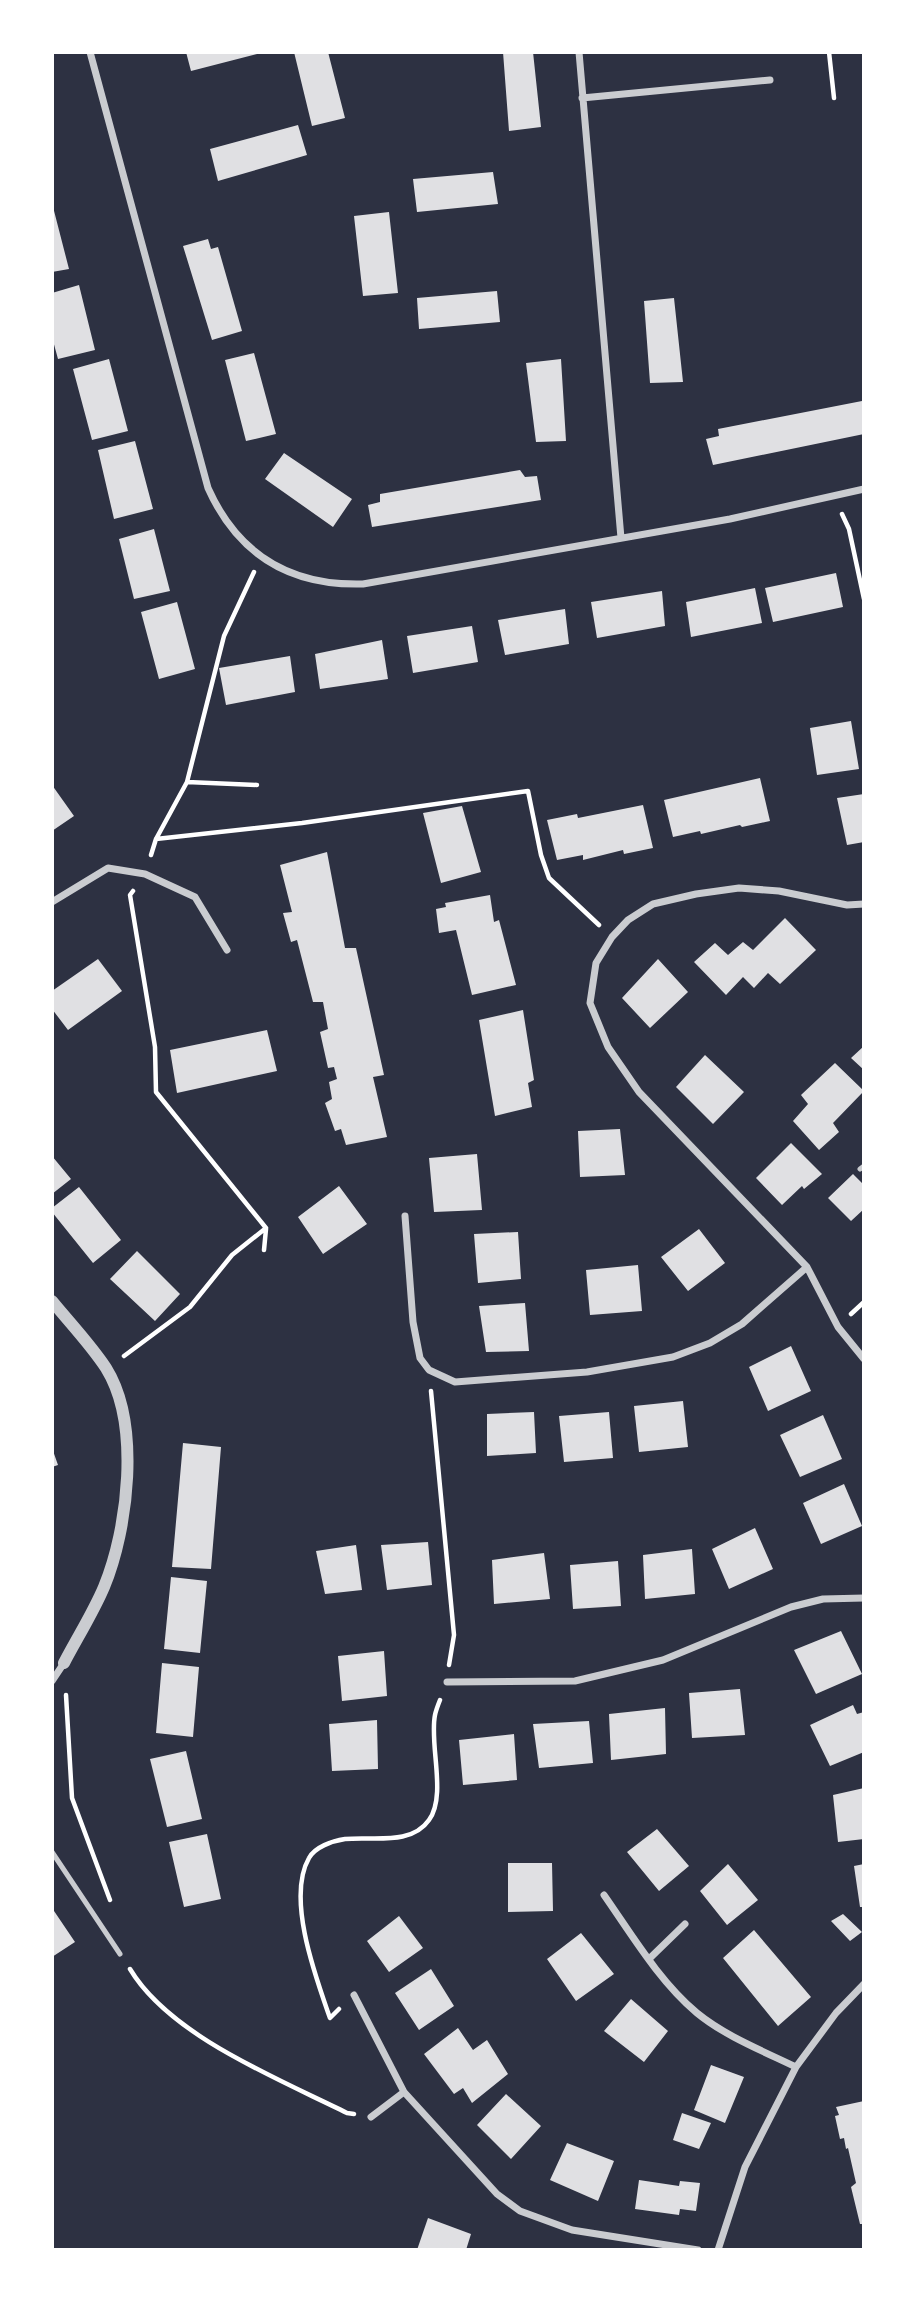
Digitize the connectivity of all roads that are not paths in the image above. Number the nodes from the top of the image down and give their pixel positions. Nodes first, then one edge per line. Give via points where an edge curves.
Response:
1 (90, 52) edge
2 (579, 52) edge
3 (770, 80) dead end
4 (582, 98) junction
5 (863, 489) edge
6 (621, 538) junction
7 (52, 902) edge
8 (863, 904) edge
9 (227, 950) dead end
10 (405, 1216) dead end
11 (807, 1267) junction
12 (52, 1301) edge
13 (863, 1359) edge
14 (863, 1598) edge
15 (64, 1663) joint
16 (52, 1681) edge
17 (447, 1682) road end
18 (52, 1852) edge
19 (604, 1895) dead end
20 (685, 1924) dead end
21 (120, 1954) road end
22 (649, 1959) junction
23 (863, 1984) edge
24 (354, 1994) road end
25 (796, 2067) junction
26 (404, 2092) junction
27 (371, 2117) road end
28 (698, 2249) edge
29 (718, 2249) edge

1 - 6 street via 208,488 220,514 244,542 302,577 363,584
2 - 4 street
3 - 4 street
4 - 6 street
5 - 6 street
7 - 9 street via 108,868 145,874 195,897
8 - 11 street via 739,888 695,894 653,904 628,920 596,963 590,1003 608,1047 639,1092
10 - 11 street via 420,1358 429,1370 455,1382 587,1372 673,1357 742,1324
11 - 13 street via 838,1327
12 - 15 street via 106,1368 119,1396 127,1469 121,1523 104,1587
14 - 17 street via 791,1607 663,1660 575,1681
15 - 16 street
18 - 21 lane
19 - 22 street
20 - 22 street
22 - 25 street via 697,2013
23 - 25 street
24 - 26 street
25 - 29 street via 745,2167
26 - 27 street
26 - 28 street via 497,2194 520,2211 572,2230

